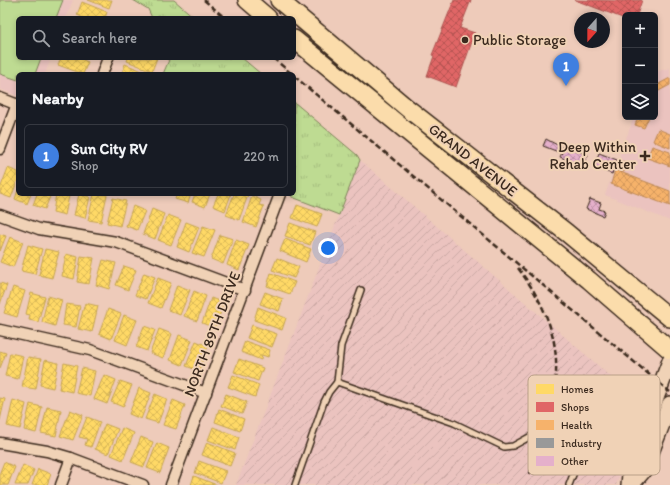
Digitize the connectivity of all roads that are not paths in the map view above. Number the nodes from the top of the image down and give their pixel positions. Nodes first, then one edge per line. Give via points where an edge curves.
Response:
1 (247, 0) edge
2 (280, 1) edge
3 (266, 16) edge
4 (269, 16) edge
5 (296, 42) edge
6 (107, 60) edge
7 (103, 72) edge
8 (0, 98) edge
9 (16, 105) edge
10 (16, 108) edge
11 (407, 108) junction
12 (395, 123) junction
13 (0, 149) edge
14 (279, 196) edge
15 (0, 215) edge
16 (245, 290) junction
17 (361, 290) dead end
18 (670, 318) edge
19 (0, 330) edge
20 (670, 350) edge
21 (670, 361) edge
22 (337, 382) junction
23 (660, 387) edge
24 (206, 393) junction
25 (670, 404) edge
26 (660, 429) edge
27 (528, 438) edge
28 (0, 443) edge
29 (71, 458) junction
30 (573, 475) edge
31 (630, 475) edge
32 (639, 475) edge
33 (61, 485) edge
34 (143, 485) edge
35 (171, 485) edge
36 (295, 485) edge
37 (569, 485) edge
38 (630, 485) edge

1 - 3 highway
2 - 4 highway
2 - 11 highway, GRAND AVENUE
5 - 12 highway, GRAND AVENUE
6 - 7 street
8 - 9 street
10 - 13 street
11 - 12 highway
11 - 18 highway, GRAND AVENUE
12 - 20 highway, GRAND AVENUE
14 - 16 street, NORTH 89TH DRIVE
15 - 16 street via 39,229 116,242
16 - 24 street, NORTH 89TH DRIVE
17 - 22 lane via 341,346
19 - 24 street via 90,350
21 - 23 main road
22 - 27 lane via 454,423 504,446 513,446
22 - 36 lane via 324,402
24 - 35 street, NORTH 89TH DRIVE
25 - 26 main road
28 - 29 street via 48,451
29 - 33 street
29 - 34 street
30 - 37 lane
31 - 38 main road
32 - 38 main road

